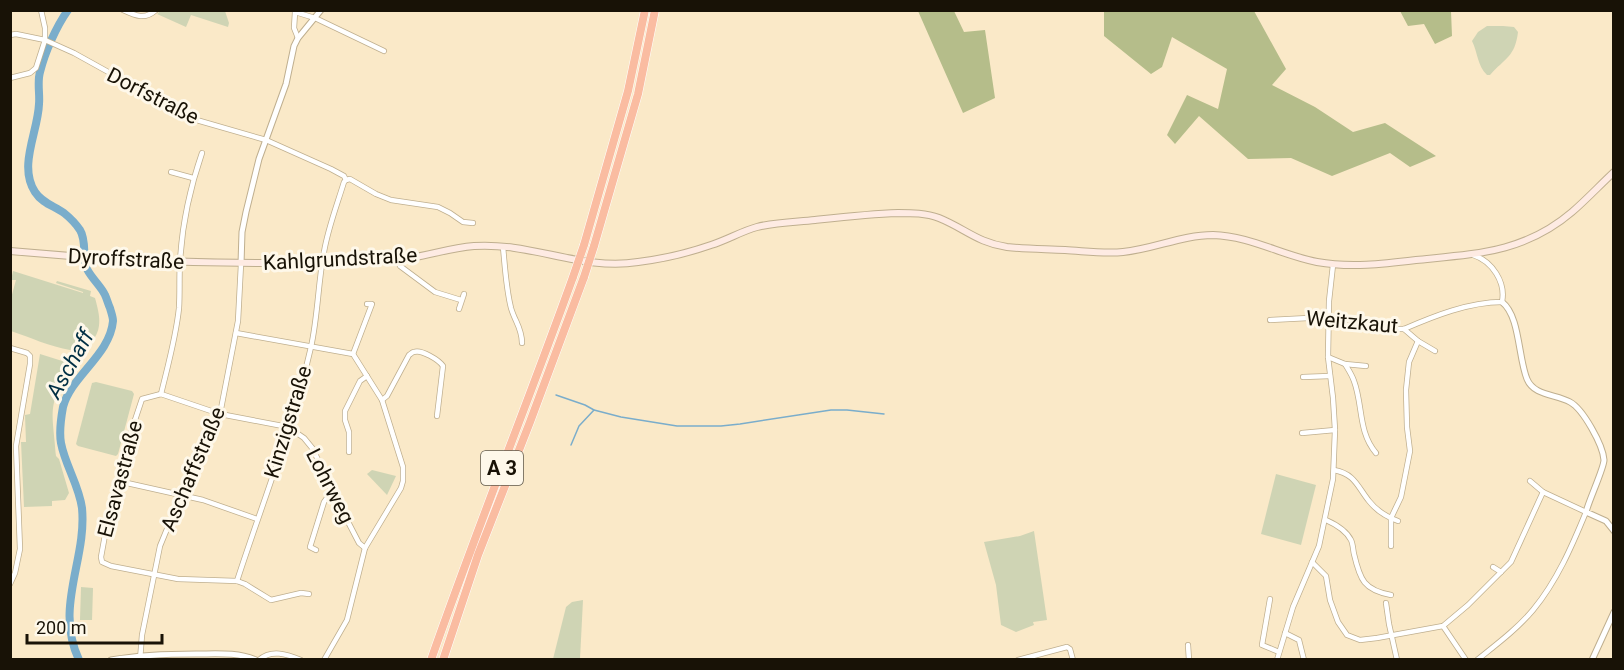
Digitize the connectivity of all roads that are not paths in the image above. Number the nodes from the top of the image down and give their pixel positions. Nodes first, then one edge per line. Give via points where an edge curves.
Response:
1 (41, 10) edge
2 (123, 10) edge
3 (156, 10) edge
4 (321, 10) edge
5 (295, 11) edge
6 (655, 12) edge
7 (644, 14) edge
8 (315, 18) junction
9 (10, 35) edge
10 (298, 38) junction
11 (47, 41) junction
12 (384, 51) dead end
13 (10, 78) edge
14 (266, 140) junction
15 (202, 153) dead end
16 (171, 172) dead end
17 (1614, 172) edge
18 (193, 178) junction
19 (346, 180) junction
20 (473, 223) dead end
21 (503, 247) junction
22 (10, 251) edge
23 (1473, 255) junction
24 (397, 260) junction
25 (180, 262) junction
26 (322, 262) junction
27 (241, 264) junction
28 (1333, 265) junction
29 (464, 294) dead end
30 (461, 300) junction
31 (1502, 302) junction
32 (372, 304) dead end
33 (459, 309) dead end
34 (1328, 317) junction
35 (1270, 320) dead end
36 (1404, 329) junction
37 (236, 333) junction
38 (1418, 340) junction
39 (522, 343) dead end
40 (311, 346) junction
41 (10, 348) edge
42 (1435, 351) dead end
43 (353, 354) junction
44 (1328, 357) junction
45 (1345, 364) junction
46 (1366, 366) dead end
47 (367, 376) junction
48 (1330, 376) junction
49 (1303, 377) dead end
50 (161, 394) junction
51 (382, 400) junction
52 (220, 414) junction
53 (437, 416) dead end
54 (288, 427) junction
55 (1335, 430) junction
56 (1302, 433) dead end
57 (13, 446) edge
58 (349, 452) dead end
59 (1376, 453) dead end
60 (1334, 470) junction
61 (118, 481) junction
62 (1530, 481) dead end
63 (332, 491) junction
64 (1543, 492) junction
65 (181, 495) junction
66 (1586, 512) junction
67 (1391, 518) junction
68 (257, 519) junction
69 (1326, 520) junction
70 (1398, 520) dead end
71 (1614, 531) edge
72 (1390, 546) dead end
73 (365, 548) junction
74 (316, 550) dead end
75 (1312, 562) junction
76 (1492, 567) dead end
77 (1501, 572) junction
78 (154, 575) junction
79 (237, 582) junction
80 (10, 584) edge
81 (309, 594) dead end
82 (1391, 595) dead end
83 (1270, 599) dead end
84 (1386, 603) dead end
85 (1614, 612) edge
86 (1443, 626) junction
87 (1285, 633) junction
88 (1391, 635) junction
89 (1188, 645) dead end
90 (1279, 652) junction
91 (140, 657) edge
92 (111, 660) edge
93 (258, 660) edge
94 (302, 660) edge
95 (324, 660) edge
96 (431, 660) edge
97 (442, 660) edge
98 (1018, 660) edge
99 (1073, 660) edge
100 (1189, 660) edge
101 (1277, 660) edge
102 (1305, 660) edge
103 (1397, 660) edge
104 (1466, 660) edge
105 (1477, 660) edge
106 (1592, 660) edge

1 - 11 street
2 - 3 street via 141,17
4 - 8 street
5 - 8 street
5 - 10 street
6 - 97 highway, A 3, bridge via 638,93 584,277
7 - 96 highway, A 3, bridge via 628,91 584,244
8 - 10 street
8 - 12 street
9 - 11 street, Dorfstraße
10 - 14 street, Aschaffstraße
11 - 13 street via 34,71
11 - 14 street, Dorfstraße via 193,119
14 - 19 street, Dorfstraße via 332,169
14 - 27 street, Aschaffstraße via 246,212
15 - 18 street
16 - 18 street
17 - 23 main road, Kahlgrundstraße via 1569,214 1531,238
18 - 25 street
19 - 20 street, Dorfstraße via 391,200 438,207 463,222
19 - 26 street, Kinzigstraße
21 - 24 main road, Kahlgrundstraße via 475,246
21 - 28 main road, Kahlgrundstraße via 599,264 637,263 708,246 755,227 904,213 931,216 980,241 1005,247 1108,253 1216,235 1250,240
21 - 39 street via 511,307
22 - 25 main road, Dyroffstraße
23 - 28 main road, Kahlgrundstraße via 1377,265
23 - 31 street via 1485,260 1495,271 1504,294
24 - 26 main road, Kahlgrundstraße
24 - 30 street via 435,292
25 - 27 main road, Dyroffstraße
25 - 50 street via 176,329
26 - 27 main road, Kahlgrundstraße
26 - 40 street, Kinzigstraße
27 - 37 street, Aschaffstraße
28 - 34 street
29 - 30 street
30 - 33 street
31 - 36 street, Weitzkaut via 1448,311
31 - 66 street via 1508,306 1515,326 1528,381 1536,390 1570,402 1583,413 1596,438 1604,462
32 - 43 street
34 - 35 street, Weitzkaut
34 - 36 street, Weitzkaut
34 - 44 street
36 - 38 street
37 - 40 street
37 - 52 street, Aschaffstraße
38 - 42 street
38 - 67 street via 1409,362 1406,390 1410,451 1401,497
40 - 43 street
40 - 54 street, Kinzigstraße
41 - 57 street via 30,356
43 - 47 street
44 - 45 street
44 - 48 street
45 - 46 street
45 - 59 street via 1354,381 1366,438
47 - 51 street
47 - 58 street via 360,381 345,411
48 - 49 street
48 - 55 street
50 - 52 street, Lohrweg
50 - 61 street, Elsavastraße via 142,399
51 - 53 street via 409,355 419,351 443,366
51 - 73 street via 403,467 403,481
52 - 54 street, Lohrweg
52 - 65 street, Aschaffstraße
54 - 63 street, Lohrweg via 313,449
54 - 68 street, Kinzigstraße
55 - 56 street
55 - 60 street
57 - 80 street via 20,549
60 - 67 street via 1353,478 1370,503
60 - 69 street
61 - 65 street
61 - 78 street, Elsavastraße via 102,562
62 - 64 street
63 - 73 street, Lohrweg
63 - 74 street via 324,502 310,547
64 - 66 street
64 - 77 street via 1510,562
65 - 68 street
65 - 78 street, Aschaffstraße via 160,546
66 - 71 street via 1606,521
66 - 105 street via 1571,549 1533,610
67 - 70 street
67 - 72 street
68 - 79 street, Kinzigstraße
69 - 75 street
69 - 82 street via 1338,525 1351,539 1364,582 1373,590
73 - 95 street via 345,626
75 - 87 street
75 - 88 street via 1326,576 1330,600 1347,635 1360,640
76 - 77 street
77 - 86 street
78 - 79 street
78 - 91 street, Aschaffstraße
79 - 81 street via 271,600
83 - 90 street via 1262,645
84 - 88 street
85 - 106 street
86 - 88 street
86 - 104 street
87 - 90 street
87 - 102 street via 1299,640
88 - 103 street
89 - 100 street
90 - 101 street
91 - 92 street
91 - 93 street via 226,653
93 - 94 street via 271,653
98 - 99 street via 1067,647

